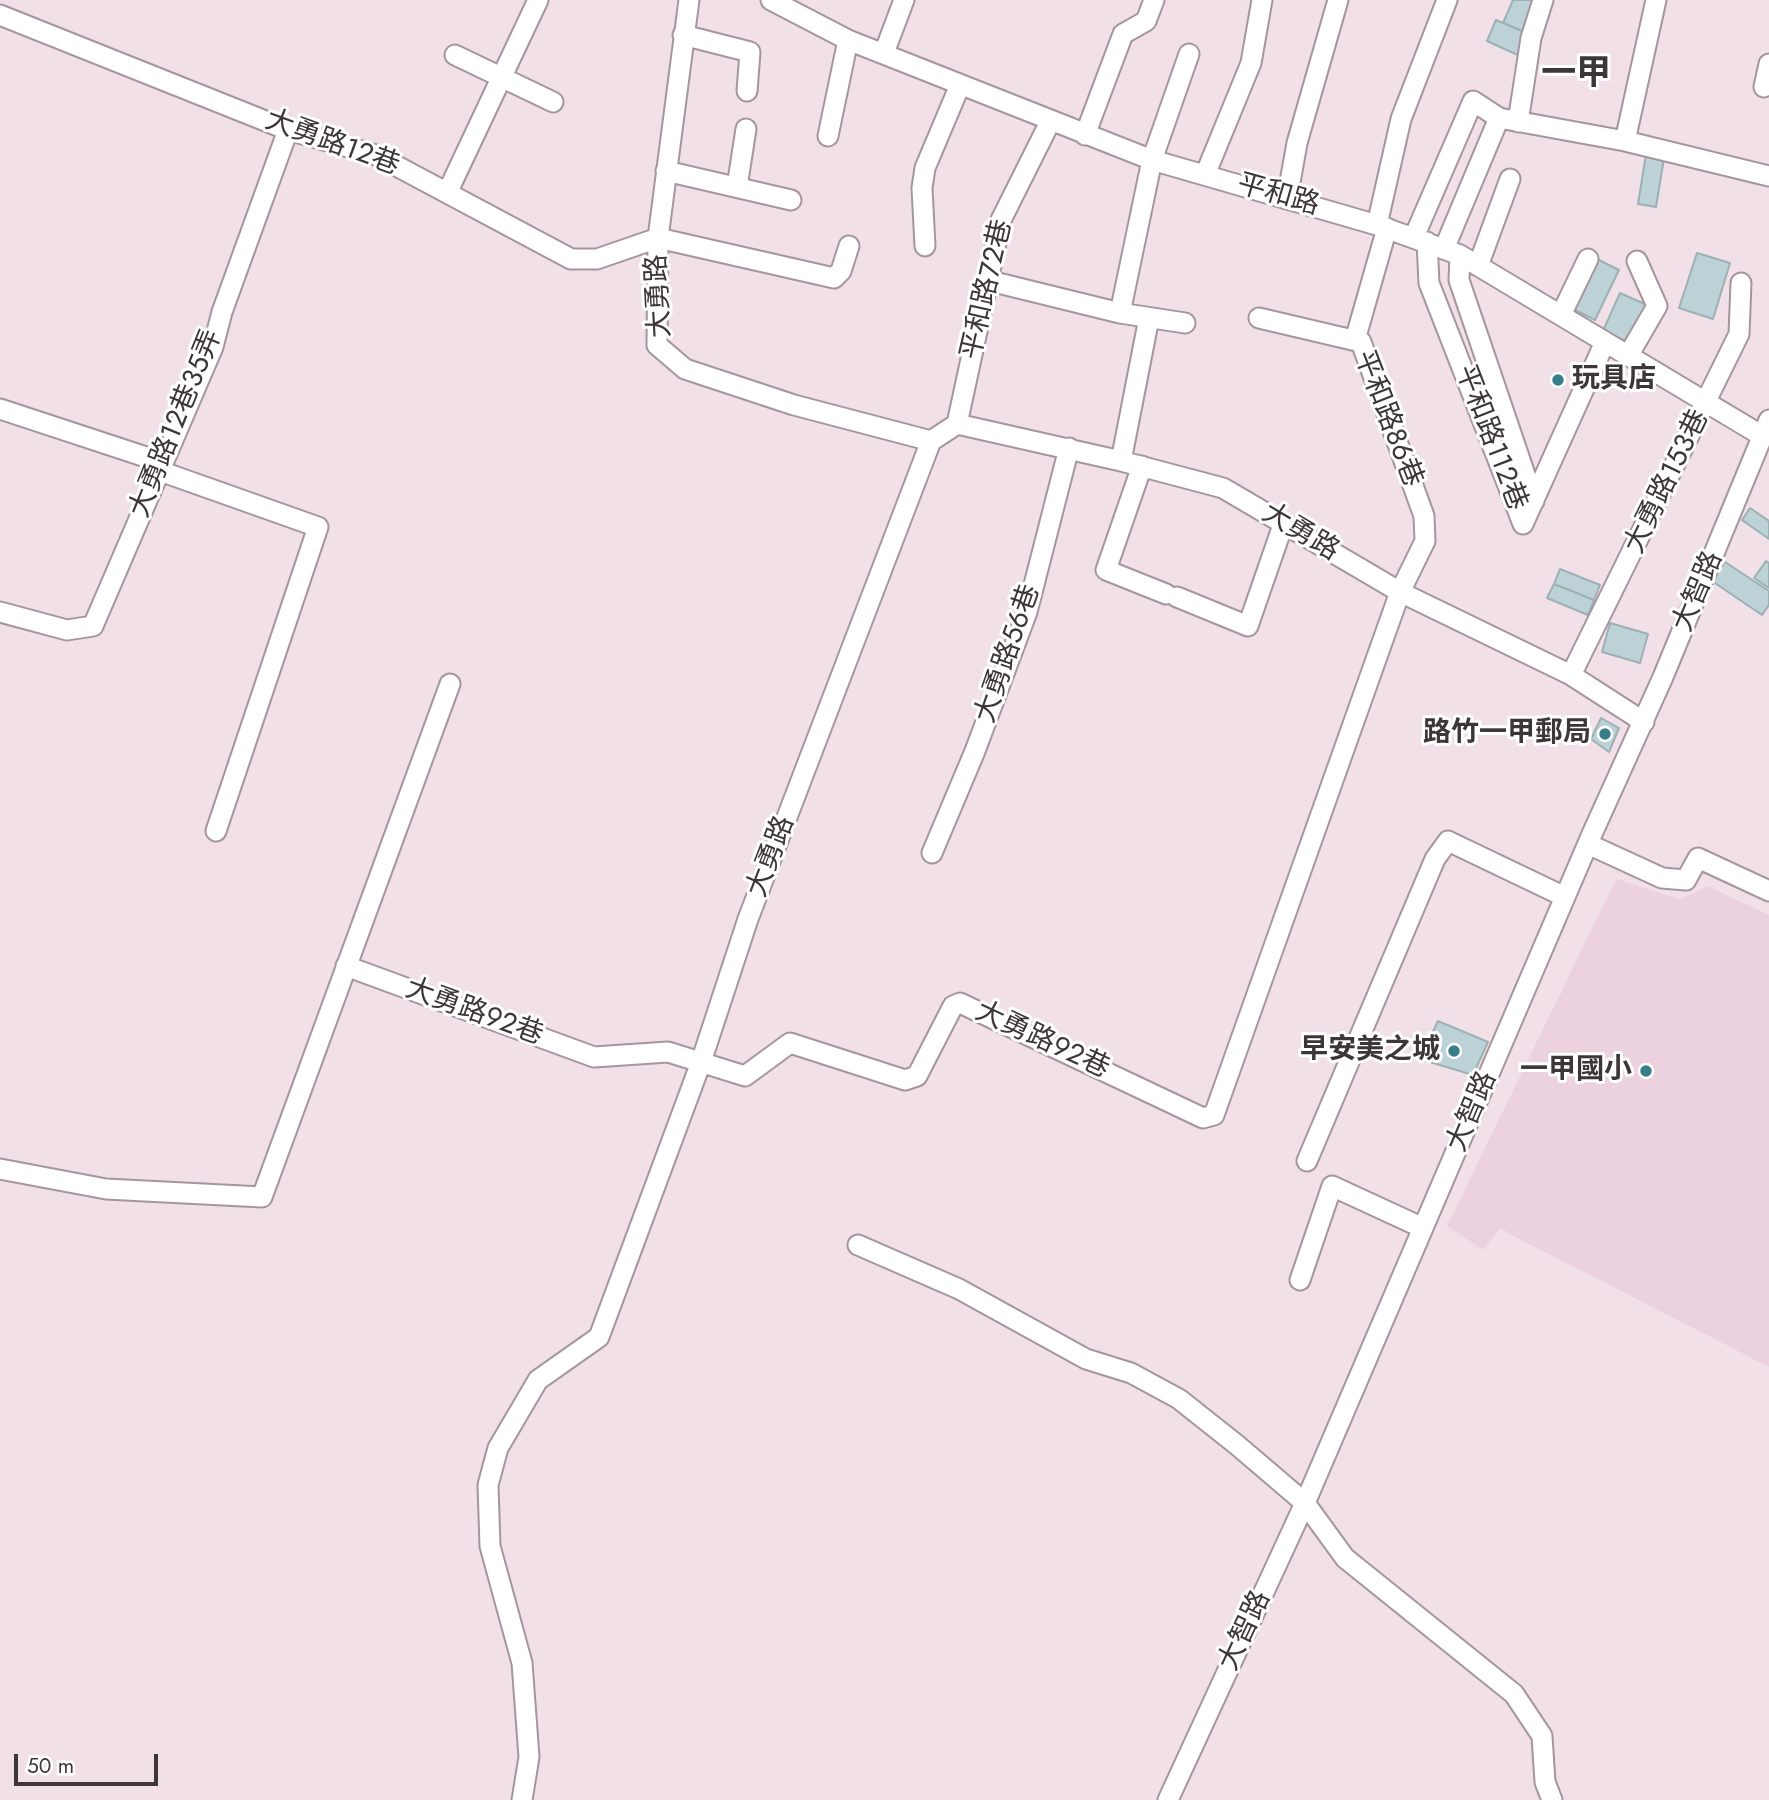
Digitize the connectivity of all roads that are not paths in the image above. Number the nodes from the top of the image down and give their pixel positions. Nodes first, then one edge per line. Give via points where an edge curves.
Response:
1 (538, 0) edge
2 (689, 0) edge
3 (771, 0) edge
4 (904, 0) edge
5 (1154, 0) edge
6 (1262, 0) edge
7 (1338, 0) edge
8 (1447, 0) edge
9 (1543, 0) edge
10 (1656, 0) edge
11 (0, 15) edge
12 (683, 35) junction
13 (848, 40) junction
14 (884, 53) junction
15 (1189, 54) dead end
16 (455, 55) dead end
17 (1769, 64) edge
18 (503, 77) junction
19 (960, 85) junction
20 (1764, 87) dead end
21 (747, 91) dead end
22 (552, 102) dead end
23 (1499, 118) junction
24 (1050, 122) junction
25 (1518, 122) junction
26 (288, 130) junction
27 (746, 130) dead end
28 (1085, 135) junction
29 (828, 136) dead end
30 (1625, 141) junction
31 (1152, 160) junction
32 (667, 171) junction
33 (1205, 175) junction
34 (1769, 176) edge
35 (1510, 178) dead end
36 (737, 187) junction
37 (448, 191) junction
38 (1287, 199) junction
39 (791, 200) dead end
40 (1382, 226) junction
41 (657, 238) junction
42 (849, 246) dead end
43 (925, 246) dead end
44 (1436, 246) junction
45 (1588, 259) dead end
46 (1637, 261) dead end
47 (1478, 266) junction
48 (990, 281) junction
49 (1741, 283) dead end
50 (1120, 313) junction
51 (1561, 315) junction
52 (1149, 317) junction
53 (1259, 318) dead end
54 (1185, 323) dead end
55 (1355, 340) junction
56 (1605, 342) junction
57 (1628, 356) junction
58 (1706, 402) junction
59 (0, 409) edge
60 (957, 424) junction
61 (1766, 429) edge
62 (931, 440) junction
63 (1069, 449) junction
64 (1763, 460) edge
65 (1121, 461) junction
66 (1142, 466) junction
67 (160, 471) junction
68 (1534, 501) junction
69 (1283, 525) junction
70 (1400, 592) junction
71 (0, 612) edge
72 (1571, 675) junction
73 (450, 684) dead end
74 (1644, 722) junction
75 (216, 831) dead end
76 (1588, 844) junction
77 (932, 853) dead end
78 (1769, 891) edge
79 (1565, 897) junction
80 (346, 966) junction
81 (700, 1065) junction
82 (1307, 1161) dead end
83 (0, 1169) edge
84 (1423, 1228) junction
85 (858, 1245) dead end
86 (1300, 1280) dead end
87 (1305, 1503) junction
88 (522, 1800) edge
89 (1168, 1800) edge
90 (1552, 1800) edge

1 - 18 street
2 - 12 street, 大勇路
3 - 13 street, 平和路
4 - 14 street
5 - 28 street via 1146,21 1123,34
6 - 33 street via 1251,63
7 - 38 street via 1297,143
8 - 40 street via 1401,119
9 - 25 street via 1531,38
10 - 30 street
11 - 26 street, 大勇路12巷
12 - 21 street via 750,52
12 - 32 street, 大勇路
13 - 14 street, 平和路
13 - 29 street
14 - 19 street, 平和路
15 - 31 street
16 - 18 street
17 - 20 street
18 - 22 street
18 - 37 street
19 - 24 street, 平和路
19 - 43 street via 925,168
23 - 25 street
23 - 44 street
23 - 44 street via 1473,101
24 - 28 street, 平和路
24 - 48 street, 平和路72巷 via 1001,220
25 - 30 street
26 - 37 street, 大勇路12巷 via 376,155
26 - 67 street, 大勇路12巷35弄 via 222,312 214,347
27 - 36 street
28 - 31 street, 平和路
30 - 34 street
31 - 33 street, 平和路
31 - 50 street
32 - 36 street
32 - 41 street, 大勇路
33 - 38 street, 平和路
35 - 47 street
36 - 39 street
37 - 41 street, 大勇路12巷 via 571,259 597,259
38 - 40 street, 平和路
40 - 44 street, 平和路
40 - 55 street
41 - 42 street via 834,278
41 - 62 street, 大勇路 via 657,345 685,369 794,405
44 - 47 street, 平和路
44 - 68 street via 1459,280
44 - 68 street, 平和路112巷 via 1429,284 1523,524
45 - 51 street
46 - 57 street via 1657,306
47 - 51 street, 平和路
48 - 50 street
48 - 60 street, 平和路72巷
49 - 58 street, 大勇路153巷 via 1739,334
50 - 52 street
51 - 56 street, 平和路
52 - 54 street
52 - 65 street
53 - 55 street, 平和路86巷
55 - 70 street, 平和路86巷 via 1361,342 1424,516 1425,541
56 - 57 street, 平和路
56 - 68 street, 平和路112巷
57 - 58 street, 平和路
58 - 61 street, 平和路
58 - 72 street, 大勇路153巷
59 - 67 street via 149,458
60 - 62 street
60 - 63 street, 大勇路
61 - 64 street, 大智路
62 - 81 street, 大勇路 via 748,919
63 - 65 street, 大勇路
63 - 77 street, 大勇路56巷 via 1027,611
64 - 74 street, 大智路
65 - 66 street, 大勇路
66 - 69 street, 大勇路 via 1223,488
66 - 69 street via 1106,570 1248,626
67 - 71 street, 大勇路12巷35弄 via 93,626 67,630
67 - 75 street via 318,527
69 - 70 street, 大勇路
70 - 72 street, 大勇路
70 - 81 street, 大勇路92巷 via 1214,1115 1203,1118 960,1003 953,1006 917,1076 905,1080 790,1042 745,1076
72 - 74 street, 大勇路
73 - 80 street
74 - 76 street, 大智路
76 - 78 street via 1662,878 1686,880 1698,858
76 - 79 street, 大智路
79 - 82 street via 1448,841 1435,859
79 - 84 street, 大智路
80 - 81 street, 大勇路92巷 via 594,1058 668,1052
80 - 83 street via 261,1197 106,1189
81 - 88 street, 大勇路 via 599,1337 538,1380 498,1448 488,1485 490,1546 522,1663 529,1757
84 - 86 street via 1332,1186
84 - 87 street, 大智路
85 - 87 street via 959,1289 1086,1359 1131,1373 1179,1399
87 - 89 street, 大智路
87 - 90 street via 1345,1559 1514,1694 1542,1736 1545,1782

